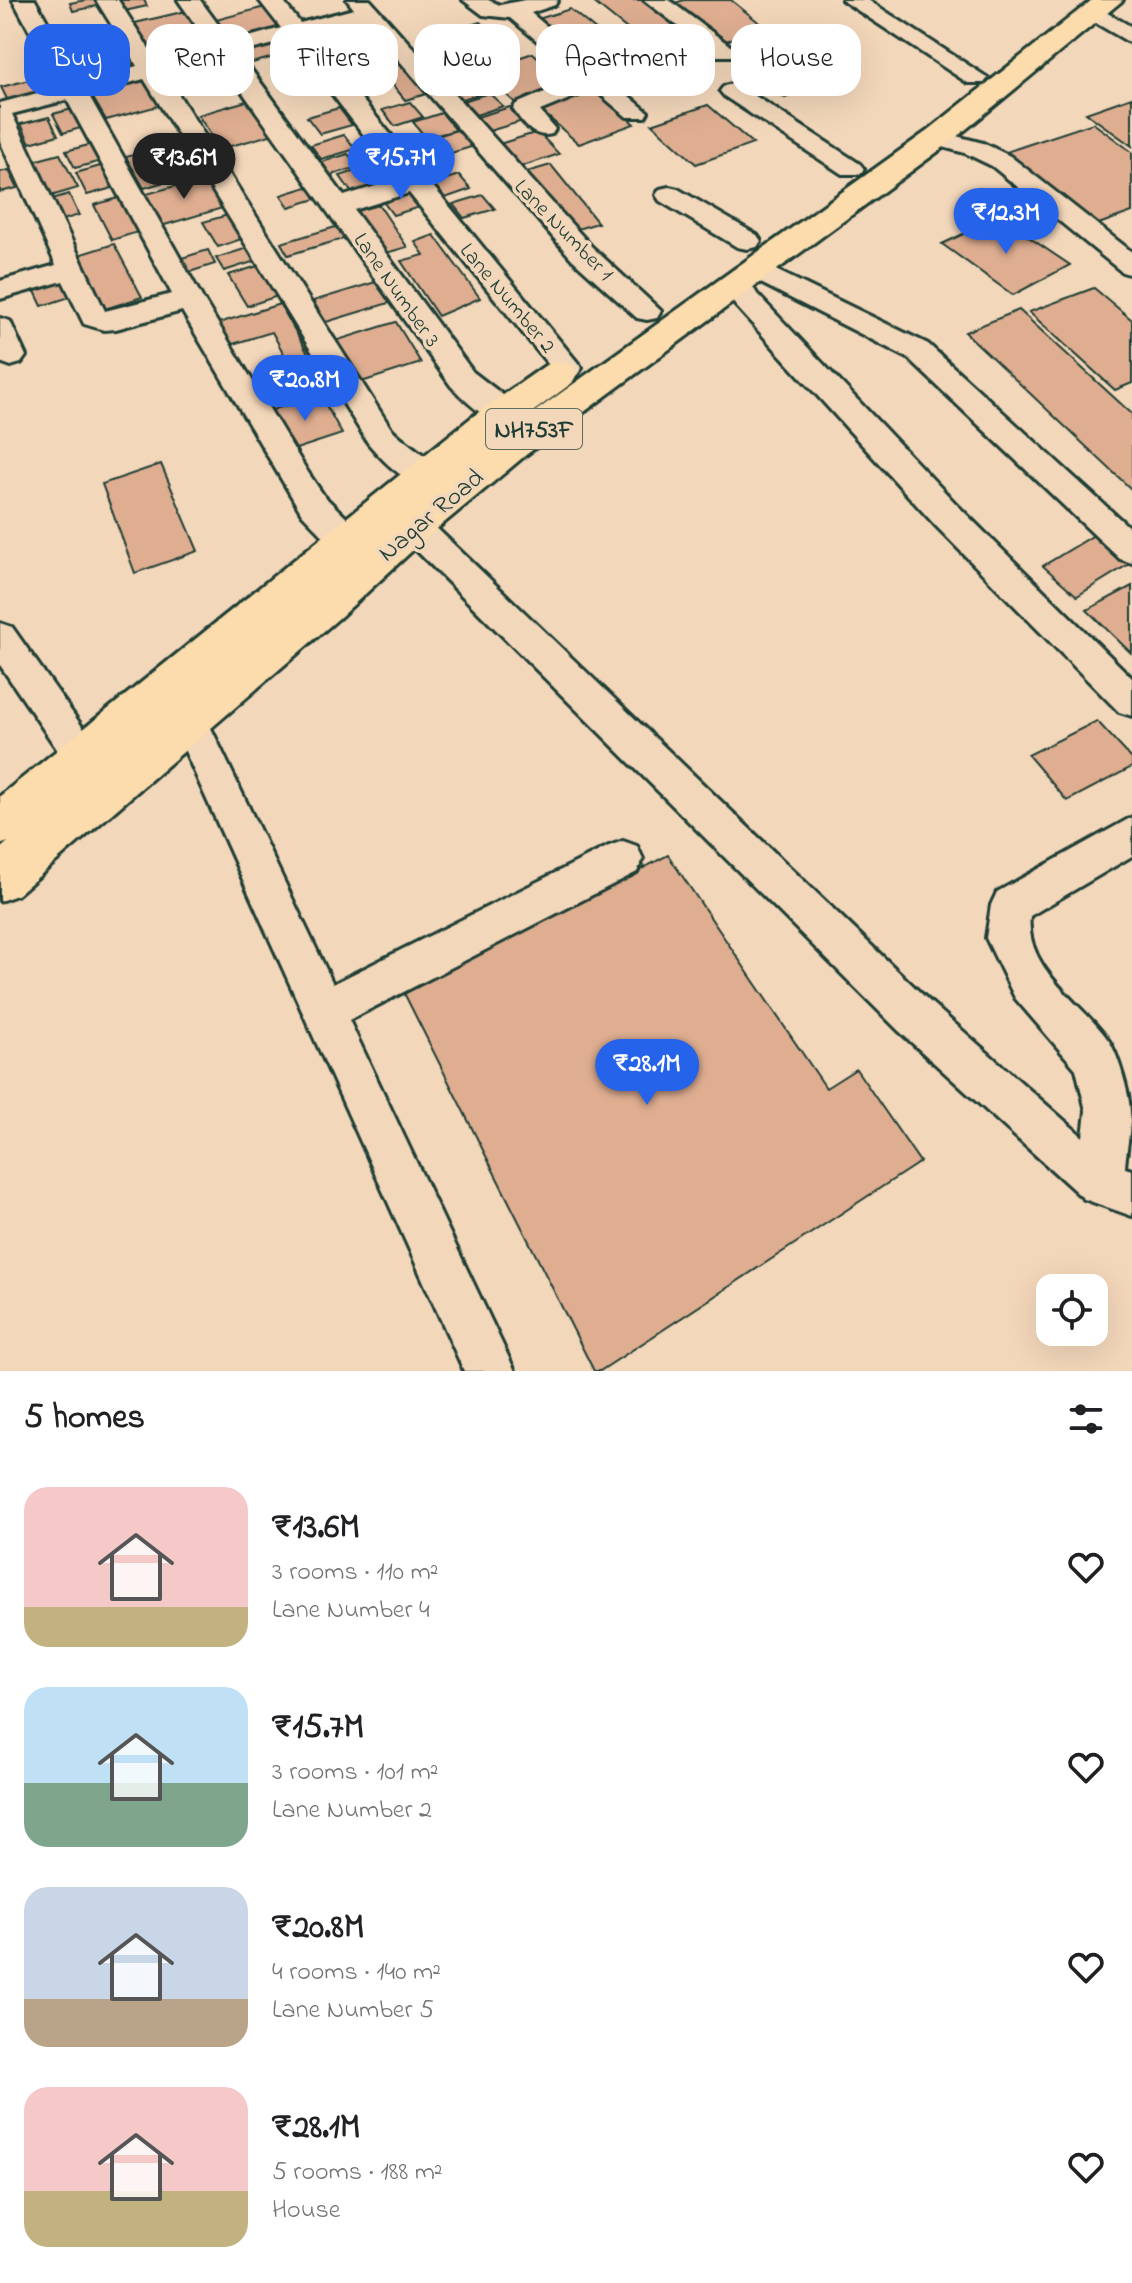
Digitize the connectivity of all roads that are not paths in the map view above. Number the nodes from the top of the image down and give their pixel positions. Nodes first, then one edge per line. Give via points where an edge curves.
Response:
1 (24, 0) edge
2 (107, 0) edge
3 (189, 0) edge
4 (270, 0) edge
5 (474, 0) edge
6 (547, 0) edge
7 (655, 0) edge
8 (853, 0) edge
9 (1099, 3) edge
10 (364, 6) edge
11 (1132, 9) edge
12 (514, 10) junction
13 (37, 24) edge
14 (207, 24) edge
15 (288, 24) edge
16 (316, 24) edge
17 (536, 29) edge
18 (1132, 37) edge
19 (725, 51) dead end
20 (146, 58) edge
21 (976, 78) junction
22 (254, 88) edge
23 (54, 96) edge
24 (77, 96) edge
25 (170, 96) edge
26 (345, 96) edge
27 (556, 96) edge
28 (617, 96) edge
29 (740, 96) edge
30 (0, 112) edge
31 (636, 112) dead end
32 (543, 129) dead end
33 (937, 138) junction
34 (851, 169) junction
35 (414, 183) junction
36 (669, 195) dead end
37 (339, 206) junction
38 (746, 264) junction
39 (1132, 266) edge
40 (72, 269) junction
41 (0, 290) edge
42 (189, 299) junction
43 (647, 311) junction
44 (0, 328) edge
45 (11, 356) dead end
46 (567, 368) junction
47 (505, 413) junction
48 (426, 475) junction
49 (413, 526) junction
50 (347, 539) junction
51 (1132, 550) edge
52 (309, 594) junction
53 (0, 637) edge
54 (1132, 701) edge
55 (189, 720) junction
56 (82, 756) junction
57 (0, 824) edge
58 (1132, 835) edge
59 (623, 859) dead end
60 (0, 879) edge
61 (323, 1011) junction
62 (1116, 1188) edge
63 (490, 1371) edge

1 - 13 street
2 - 20 street
3 - 14 street, Lane Number 3
4 - 15 street, Lane Number 2
5 - 12 street via 489,12
6 - 12 street
7 - 19 street
8 - 21 street
9 - 11 street
9 - 18 street
9 - 21 highway, Nagar Road / NH753F
9 - 33 highway, Nagar Road / NH753F
10 - 16 street
10 - 43 street, Lane Number 1 via 582,253
12 - 17 street
21 - 34 highway, Nagar Road / NH753F
22 - 37 street, Lane Number 3
23 - 30 street
24 - 42 street
25 - 48 street via 379,435
26 - 35 street, Lane Number 2
27 - 32 street via 525,109
28 - 31 street
29 - 34 street
30 - 40 street
33 - 38 highway, Nagar Road / NH753F
33 - 39 street via 1001,161
34 - 38 highway, Nagar Road / NH753F
35 - 37 street
35 - 46 street, Lane Number 2
36 - 38 street
37 - 47 street, Lane Number 3 via 462,379
38 - 43 highway, Nagar Road / NH753F
38 - 49 highway, Nagar Road / NH753F
38 - 51 street via 918,351
38 - 54 street via 745,299 947,516
40 - 41 street
40 - 42 street via 94,317 104,321
42 - 50 street via 313,505
43 - 46 highway, Nagar Road / NH753F
44 - 45 street
46 - 47 highway, Nagar Road / NH753F
47 - 48 highway, Nagar Road / NH753F
48 - 50 highway, Nagar Road / NH753F
49 - 52 highway, Nagar Road / NH753F
49 - 62 street via 914,1016
50 - 52 highway, Nagar Road / NH753F
52 - 55 highway, Nagar Road / NH753F
52 - 56 highway, Nagar Road / NH753F
53 - 56 street
55 - 60 highway, Nagar Road / NH753F
55 - 61 street
56 - 57 highway, Nagar Road / NH753F
58 - 62 street via 1011,905 1007,938 1030,984 1095,1058 1108,1111
59 - 61 street
61 - 63 street

